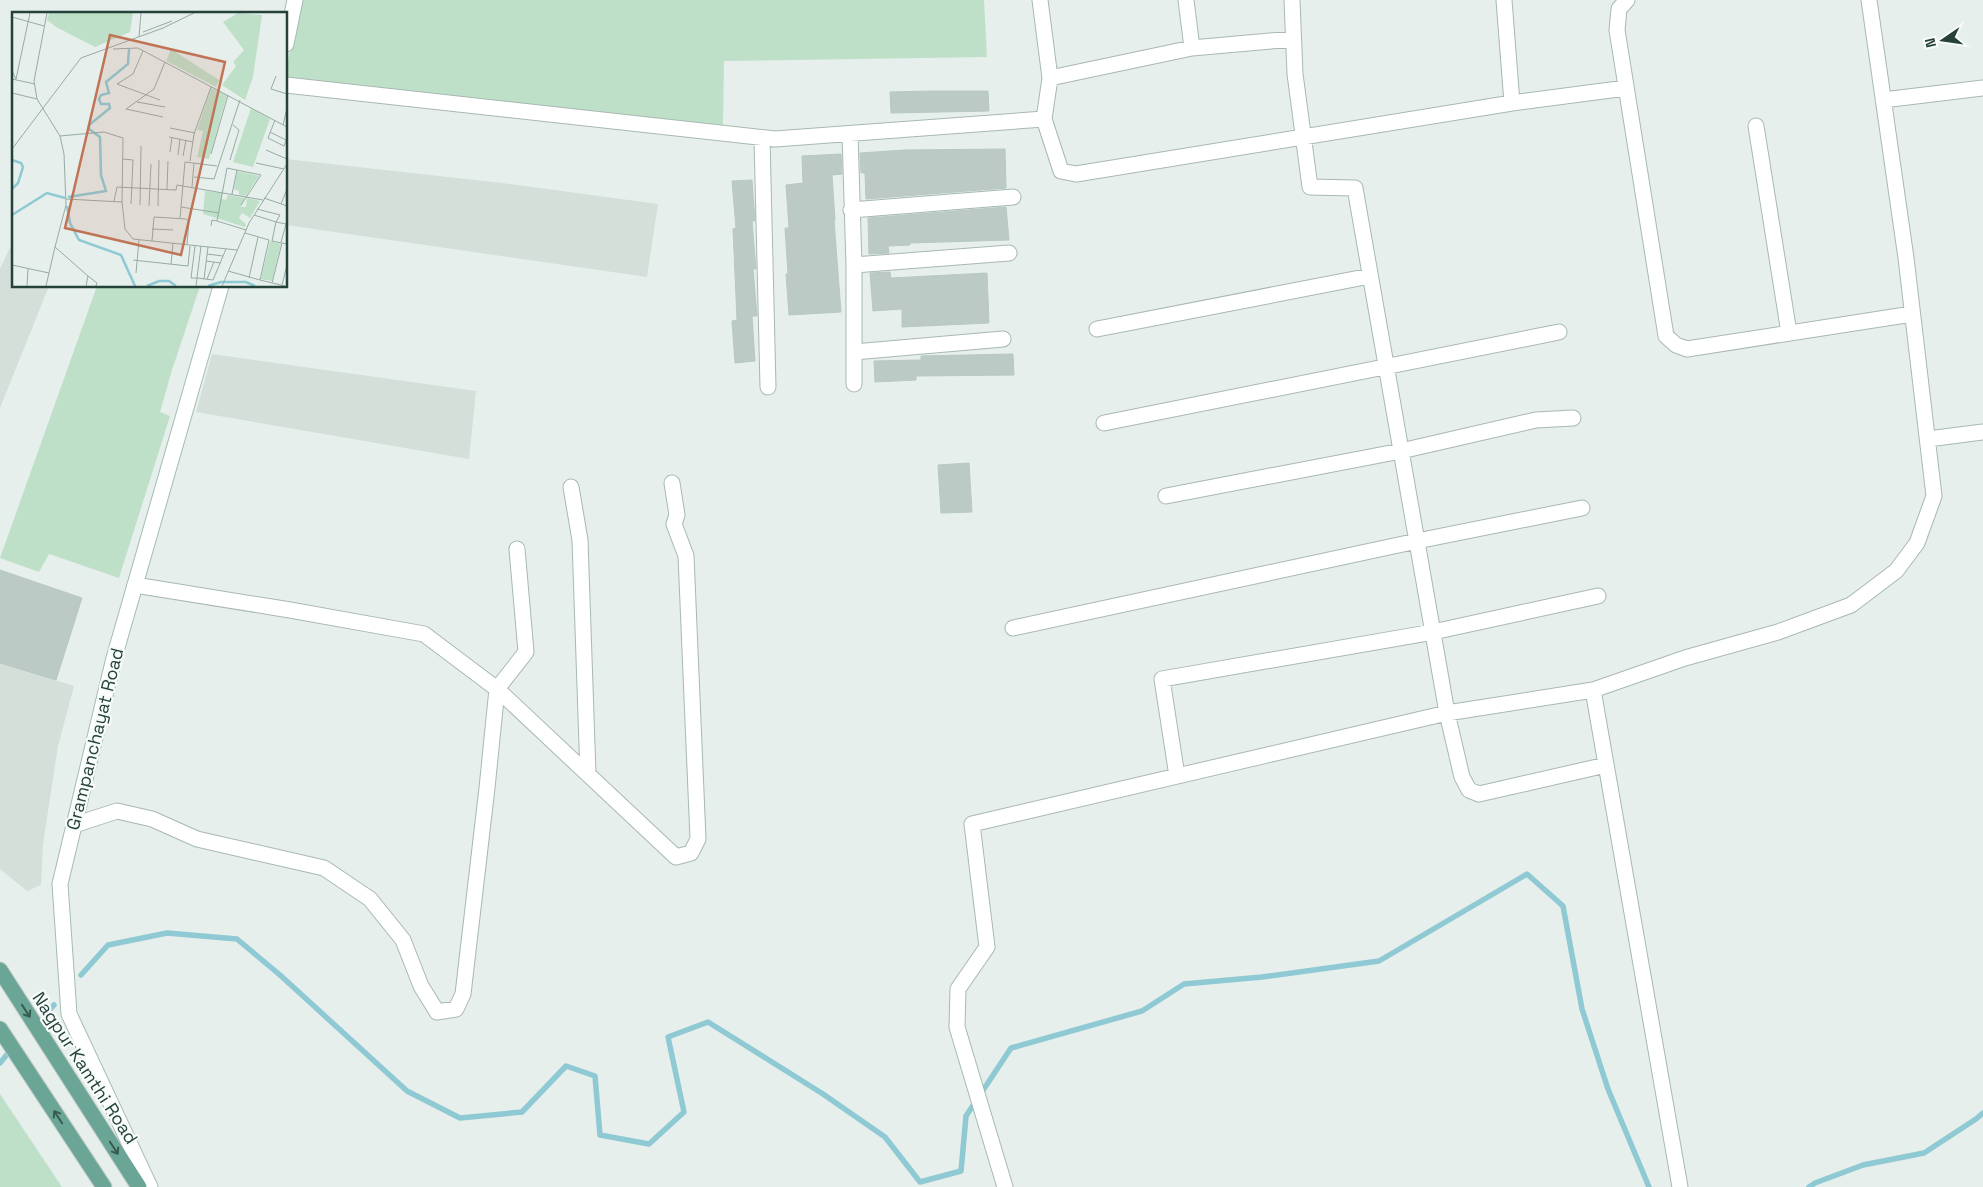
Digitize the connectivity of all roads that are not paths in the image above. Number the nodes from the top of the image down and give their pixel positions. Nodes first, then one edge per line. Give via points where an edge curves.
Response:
1 (295, 0) edge
2 (1040, 0) edge
3 (1186, 0) edge
4 (1292, 0) edge
5 (1504, 0) edge
6 (1627, 0) edge
7 (1869, 0) edge
8 (288, 34) edge
9 (1294, 39) junction
10 (1192, 48) junction
11 (1050, 78) junction
12 (288, 85) edge
13 (1626, 88) junction
14 (1983, 88) edge
15 (1883, 100) junction
16 (1512, 104) junction
17 (1044, 118) junction
18 (1756, 126) dead end
19 (850, 134) junction
20 (762, 138) junction
21 (1303, 138) junction
22 (1013, 198) dead end
23 (851, 210) junction
24 (1008, 254) dead end
25 (854, 265) junction
26 (1370, 276) junction
27 (220, 288) edge
28 (1912, 314) junction
29 (1097, 329) dead end
30 (1559, 332) dead end
31 (1789, 333) junction
32 (1003, 339) dead end
33 (854, 352) junction
34 (1386, 365) junction
35 (854, 384) dead end
36 (768, 387) dead end
37 (1573, 418) dead end
38 (1104, 423) dead end
39 (1983, 432) edge
40 (1928, 439) junction
41 (1401, 451) junction
42 (672, 483) dead end
43 (571, 487) dead end
44 (1166, 496) dead end
45 (1582, 508) dead end
46 (1417, 540) junction
47 (517, 549) dead end
48 (135, 585) junction
49 (1598, 596) dead end
50 (1012, 628) dead end
51 (1433, 632) junction
52 (497, 689) junction
53 (1593, 690) junction
54 (1448, 713) junction
55 (1606, 766) junction
56 (588, 774) junction
57 (1177, 776) junction
58 (74, 825) junction
59 (0, 970) edge
60 (0, 1029) edge
61 (104, 1187) edge
62 (139, 1187) edge
63 (150, 1187) edge
64 (1005, 1187) edge
65 (1680, 1187) edge

1 - 8 street
2 - 11 street
3 - 10 street
4 - 9 street
5 - 16 street
6 - 13 street via 1619,9 1617,30
7 - 15 street
9 - 10 street
9 - 21 street
10 - 11 street
11 - 17 street
12 - 20 street
13 - 16 street
13 - 31 street via 1666,336 1687,349
14 - 15 street
15 - 28 street
16 - 21 street
17 - 19 street
17 - 21 street via 1061,171 1076,174
18 - 31 street
19 - 20 street
19 - 23 street
20 - 36 street
21 - 26 street via 1310,188 1354,188
22 - 23 street
23 - 25 street
24 - 25 street
25 - 33 street
26 - 29 street
26 - 34 street
27 - 48 street, Grampanchayat Road
28 - 31 street
28 - 40 street
30 - 34 street
32 - 33 street
33 - 35 street
34 - 38 street
34 - 41 street
37 - 41 street via 1536,420
39 - 40 street
40 - 53 street via 1934,496 1917,543 1896,571 1851,605 1778,632 1685,658
41 - 44 street
41 - 46 street
42 - 56 street via 677,515 674,524 686,556 698,839 691,853 676,857
43 - 56 street via 580,540
45 - 46 street
46 - 50 street
46 - 51 street
47 - 52 street via 526,652
48 - 52 street via 424,634
48 - 58 street, Grampanchayat Road
49 - 51 street
51 - 54 street
51 - 57 street via 1162,679
52 - 56 street
52 - 58 street via 463,994 456,1009 437,1012 421,986 403,940 370,899 324,868 197,838 152,819 117,811
53 - 54 street
53 - 55 street
54 - 55 street via 1462,776 1469,790 1479,794
54 - 57 street
55 - 65 street
57 - 64 street via 972,824 987,946 958,989 957,1027
58 - 63 street, Grampanchayat Road via 60,884 69,1014
59 -> 62 main road, Nagpur Kamthi Road
61 -> 60 main road

